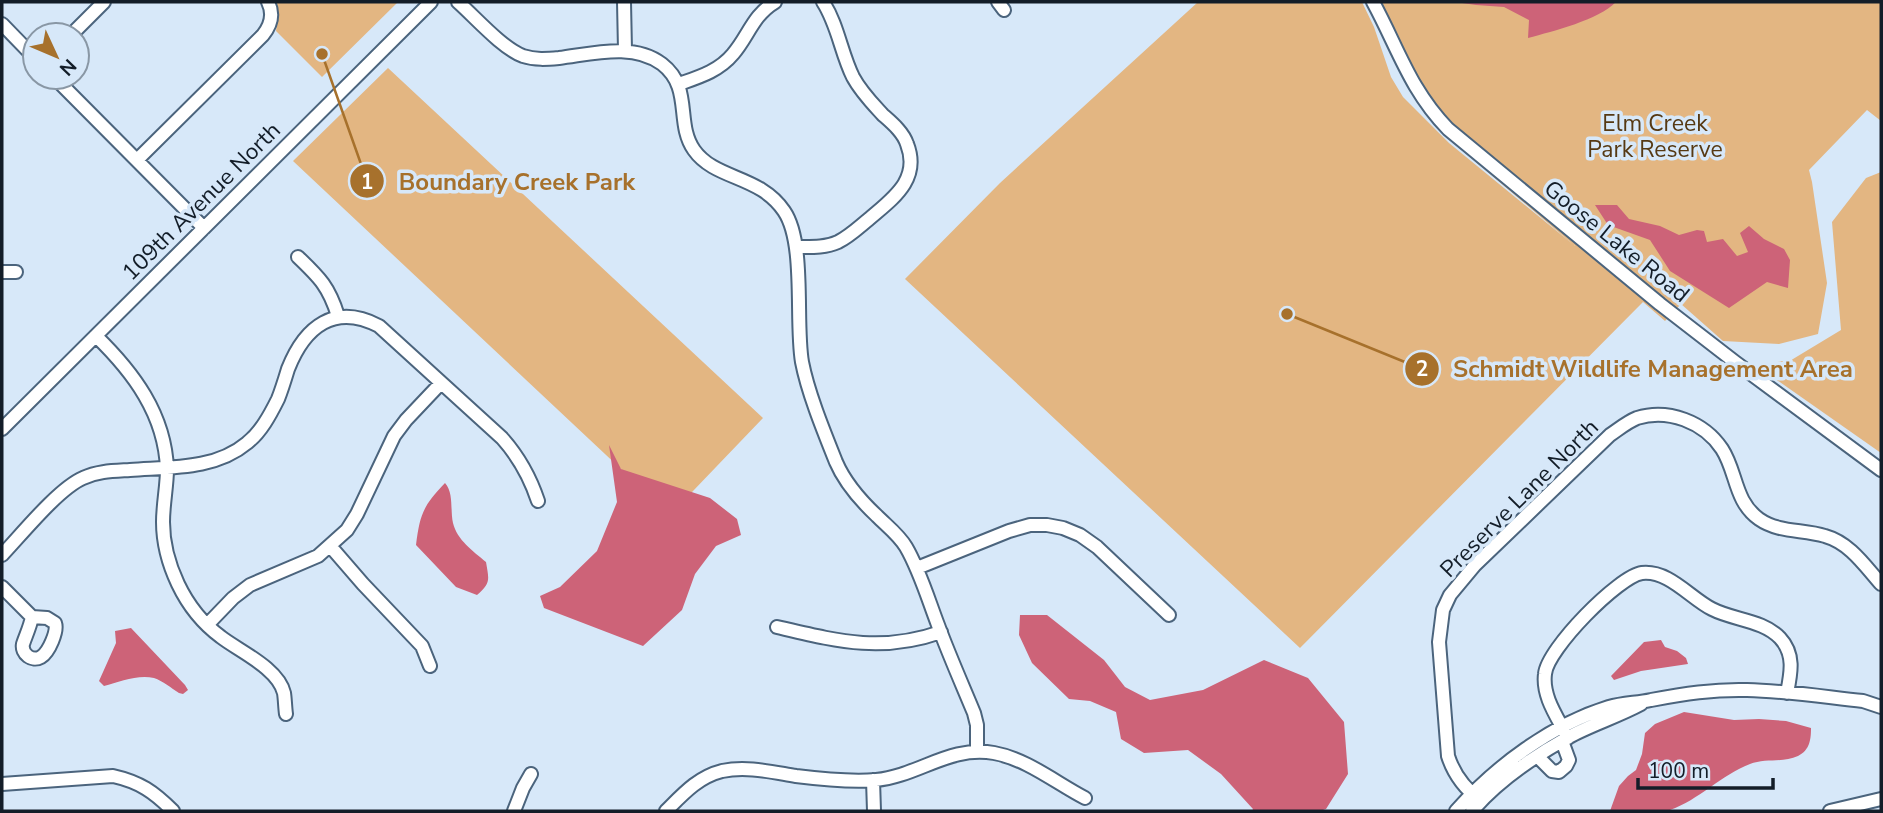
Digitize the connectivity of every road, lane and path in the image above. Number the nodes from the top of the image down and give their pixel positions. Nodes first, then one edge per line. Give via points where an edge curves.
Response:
1 (104, 2) edge
2 (268, 2) edge
3 (431, 2) edge
4 (458, 2) edge
5 (624, 2) edge
6 (775, 2) edge
7 (823, 2) edge
8 (1373, 2) edge
9 (85, 21) edge
10 (2, 24) edge
11 (21, 44) edge
12 (625, 50) junction
13 (679, 84) junction
14 (68, 91) edge
15 (137, 160) junction
16 (204, 228) junction
17 (796, 247) junction
18 (298, 257) dead end
19 (2, 272) edge
20 (16, 272) dead end
21 (338, 316) junction
22 (96, 336) junction
23 (441, 383) junction
24 (2, 429) edge
25 (167, 467) junction
26 (1881, 470) edge
27 (538, 501) dead end
28 (331, 547) junction
29 (2, 555) edge
30 (917, 568) junction
31 (1881, 584) edge
32 (2, 587) edge
33 (1168, 615) dead end
34 (32, 617) dead end
35 (207, 625) junction
36 (777, 627) dead end
37 (941, 632) junction
38 (430, 666) dead end
39 (1787, 693) junction
40 (1881, 699) edge
41 (1864, 701) junction
42 (1881, 707) edge
43 (286, 714) dead end
44 (1564, 735) junction
45 (977, 751) junction
46 (1538, 757) junction
47 (531, 774) dead end
48 (873, 780) junction
49 (2, 784) edge
50 (1085, 798) dead end
51 (1881, 799) edge
52 (1475, 802) edge
53 (173, 811) edge
54 (514, 811) edge
55 (666, 811) edge
56 (874, 811) edge
57 (1456, 811) edge
58 (1830, 811) edge

1 - 9 street
2 - 15 street via 271,21 263,35
3 - 16 street, 109th Avenue North
4 - 12 street via 510,49 534,59
5 - 12 street
6 - 13 street via 755,18 732,56 702,76
7 - 17 street via 853,76 902,135 910,166 902,190 849,236 824,246
8 - 26 street, Goose Lake Road via 1418,93 1448,129 1660,304
10 - 11 street
12 - 13 street via 660,62
13 - 17 street via 692,147 707,164 774,199 790,222
14 - 15 street
15 - 16 street
16 - 22 street, 109th Avenue North
17 - 30 street via 801,359 838,465 864,504 901,540
18 - 21 street via 324,284
19 - 20 street
21 - 23 street via 379,326
21 - 25 street via 316,327 306,339 277,400 249,442 219,460
22 - 24 street, 109th Avenue North
22 - 25 street via 140,387 160,430
23 - 27 street via 502,438 529,477
23 - 28 street via 394,436 357,514
25 - 29 street via 85,476 61,493
25 - 35 street via 163,521 170,563 185,597
28 - 35 street via 304,564 250,585
28 - 38 street via 422,646
30 - 33 street via 1009,531 1055,527 1080,535 1097,547
30 - 37 street
31 - 52 street, Preserve Lane North via 1839,541 1774,527 1750,512 1723,451 1701,427 1654,415 1623,425 1475,565 1443,610 1439,642 1448,755
32 - 34 street
35 - 43 street via 276,679 284,691
36 - 37 street via 867,644 910,641
37 - 45 street via 974,713
39 - 41 street
39 - 44 street via 1686,693 1607,708
39 - 44 street via 1791,659 1787,647 1770,629 1714,611 1665,577 1641,573 1620,584 1578,623 1549,661 1546,693
40 - 41 street
41 - 42 street
44 - 46 street
44 - 46 street via 1569,760 1559,772
44 - 52 street via 1513,759
45 - 48 street
45 - 50 street via 1020,762
46 - 52 street
47 - 54 street
48 - 55 street via 740,769 707,776
48 - 56 street
49 - 53 street via 113,776 141,784
51 - 58 street
52 - 57 street

